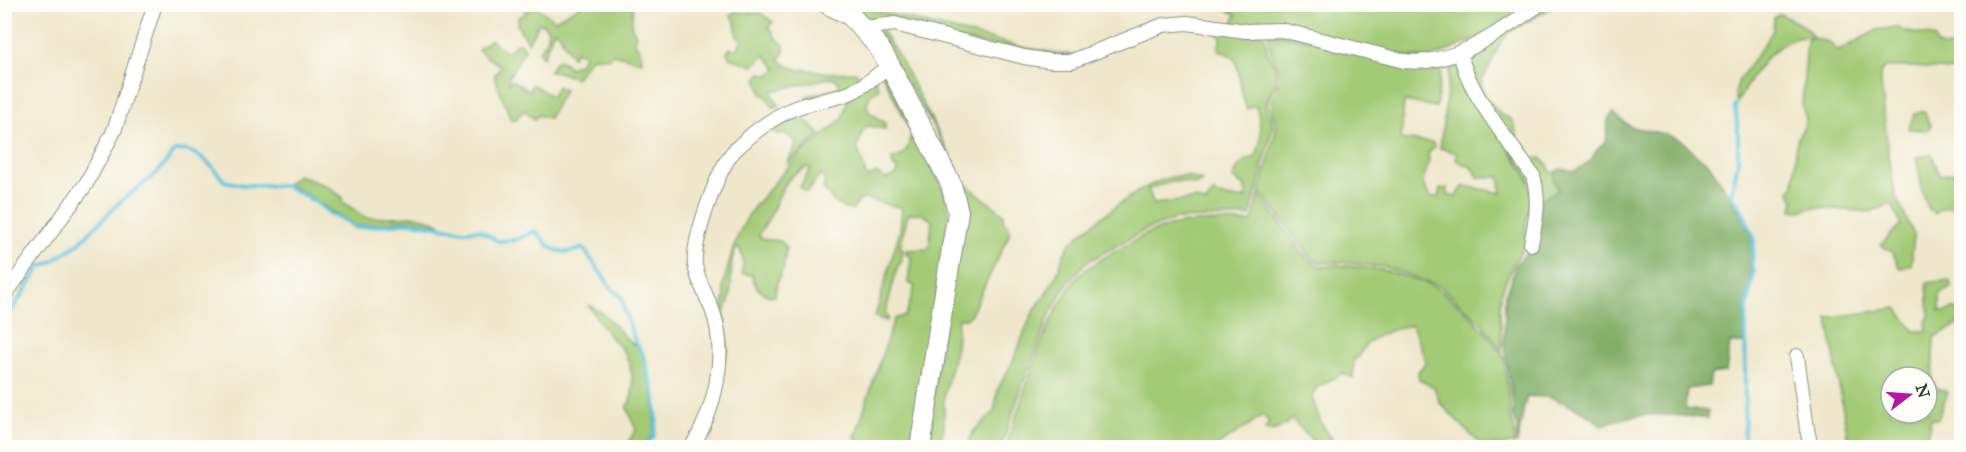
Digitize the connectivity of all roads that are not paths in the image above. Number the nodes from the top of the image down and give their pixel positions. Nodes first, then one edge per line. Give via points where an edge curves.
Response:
1 (155, 4) edge
2 (828, 4) edge
3 (1540, 4) edge
4 (864, 28) junction
5 (1460, 52) junction
6 (890, 66) junction
7 (1531, 244) dead end
8 (4, 296) edge
9 (1797, 356) dead end
10 (691, 447) edge
11 (920, 447) edge
12 (1811, 447) edge

1 - 8 street via 114,131 86,184
2 - 4 main road via 851,15
3 - 5 street via 1498,33
4 - 5 street via 895,24 1024,57 1060,61 1072,61 1163,25 1187,22 1246,31 1281,30 1418,63
4 - 6 main road
5 - 7 street via 1463,68 1482,101 1533,176 1538,207
6 - 10 street via 856,90 801,106 772,121 734,150 722,169 695,250 695,264 716,327 716,388
6 - 11 main road via 943,167 958,212
9 - 12 street

